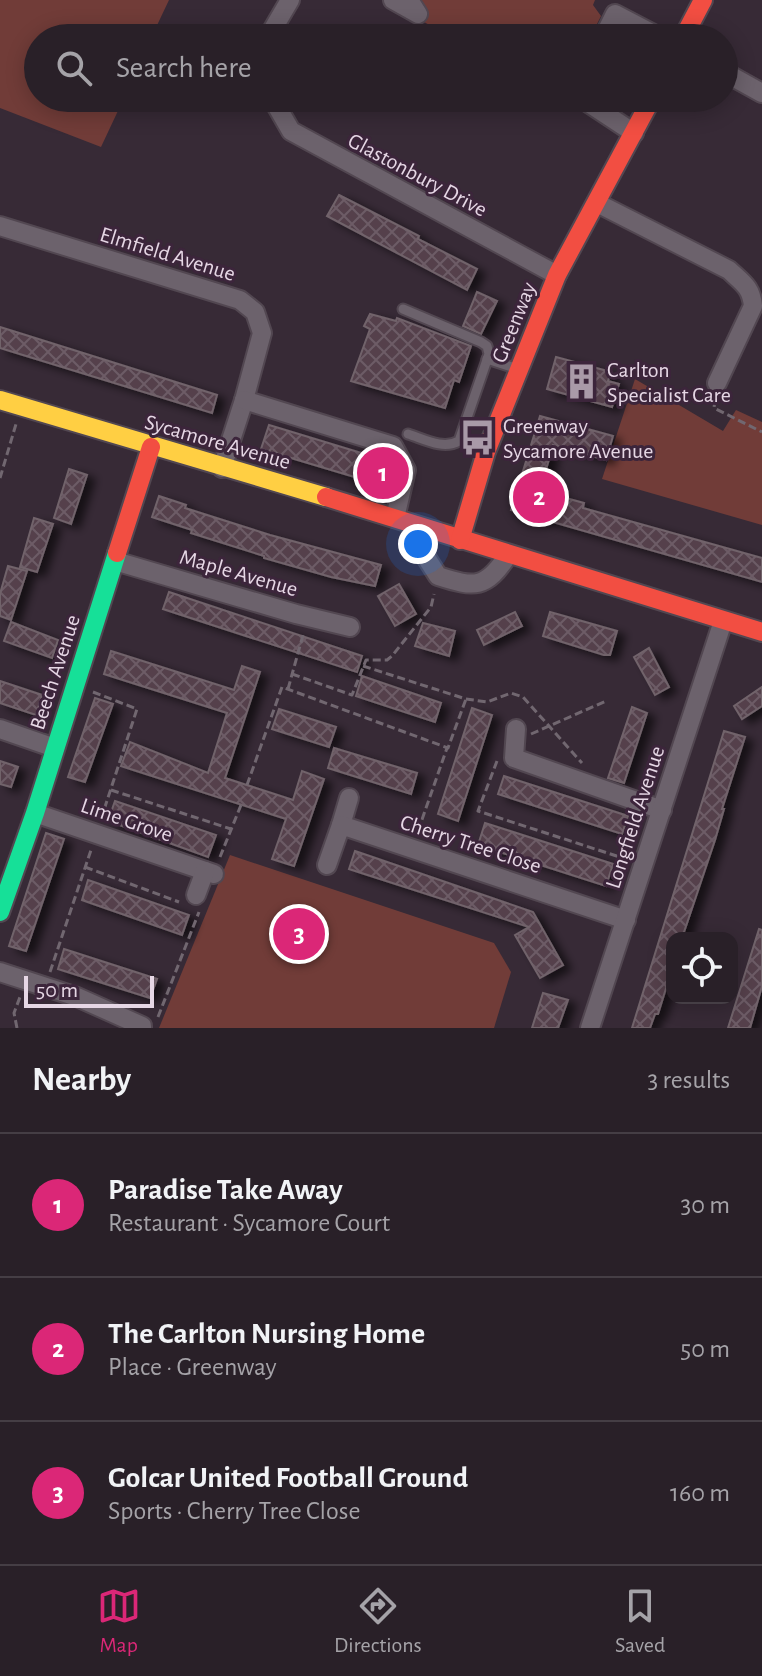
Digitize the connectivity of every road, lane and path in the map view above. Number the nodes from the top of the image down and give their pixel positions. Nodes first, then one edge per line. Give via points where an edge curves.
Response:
1 (290, 0) edge
2 (393, 0) edge
3 (409, 0) edge
4 (703, 0) edge
5 (610, 7) edge
6 (276, 24) edge
7 (638, 24) edge
8 (690, 24) edge
9 (738, 80) edge
10 (762, 93) edge
11 (280, 112) edge
12 (602, 112) edge
13 (645, 112) edge
14 (634, 133) junction
15 (597, 203) junction
16 (0, 226) edge
17 (557, 275) junction
18 (403, 309) dead end
19 (487, 359) junction
20 (519, 370) junction
21 (717, 383) joint
22 (0, 400) edge
23 (244, 400) junction
24 (21, 407) junction
25 (762, 432) edge
26 (408, 434) dead end
27 (151, 447) junction
28 (222, 468) junction
29 (0, 478) edge
30 (395, 518) junction
31 (423, 528) junction
32 (460, 540) junction
33 (508, 555) junction
34 (115, 561) junction
35 (438, 576) junction
36 (309, 617) junction
37 (723, 621) junction
38 (350, 627) dead end
39 (762, 632) edge
40 (363, 666) junction
41 (292, 674) junction
42 (75, 686) junction
43 (288, 689) junction
44 (466, 699) junction
45 (606, 701) dead end
46 (549, 727) junction
47 (0, 729) edge
48 (516, 730) joint
49 (55, 748) junction
50 (447, 748) junction
51 (514, 758) junction
52 (247, 785) dead end
53 (594, 786) junction
54 (111, 790) junction
55 (349, 798) dead end
56 (241, 805) dead end
57 (662, 810) junction
58 (35, 813) junction
59 (341, 825) junction
60 (231, 829) junction
61 (96, 834) junction
62 (411, 849) junction
63 (327, 865) dead end
64 (644, 865) junction
65 (85, 867) junction
66 (209, 872) junction
67 (4, 883) edge
68 (194, 903) junction
69 (0, 912) edge
70 (626, 920) junction
71 (0, 972) edge
72 (26, 981) junction
73 (45, 987) junction
74 (149, 1024) edge
75 (17, 1028) edge
76 (590, 1028) edge

1 - 6 street
2 - 3 street via 418,14
4 - 8 street
5 - 7 street
9 - 10 street
11 - 17 street, Glastonbury Drive via 291,131
12 - 14 street
13 - 14 street, Greenway
14 - 15 street, Greenway
15 - 17 street, Greenway
15 - 21 street via 729,270 747,286 753,306
16 - 23 street, Elmfield Avenue via 240,300 255,312 262,333
17 - 20 street, Greenway
18 - 19 lane via 481,342 487,346
19 - 20 lane
19 - 26 lane via 459,441 440,444
20 - 32 street, Greenway via 486,452
21 - 25 path via 714,408
22 - 24 street, Sycamore Avenue
23 - 28 street, Elmfield Avenue
23 - 30 street via 393,446 406,470
24 - 27 street, Sycamore Avenue
24 - 29 path
27 - 28 street, Sycamore Avenue
27 - 34 street, Beech Avenue
28 - 30 street, Sycamore Avenue
30 - 31 street, Sycamore Avenue
31 - 32 street, Sycamore Avenue
31 - 35 street via 422,551
32 - 33 street, Sycamore Avenue
33 - 35 street via 481,583 466,585
33 - 37 street, Sycamore Avenue
34 - 36 street, Maple Avenue
34 - 42 street, Beech Avenue
35 - 40 path via 431,607 392,656 366,660
36 - 38 street, Maple Avenue
36 - 41 path
37 - 39 street, Sycamore Avenue
37 - 57 street, Longfield Avenue
40 - 41 path via 352,695
40 - 44 path
41 - 43 path
42 - 49 street, Beech Avenue
42 - 54 path via 137,709
43 - 50 path
43 - 52 path via 282,687
44 - 46 path via 487,702 511,693 523,697
44 - 50 path
45 - 46 path
46 - 48 path via 533,734
46 - 53 path via 589,770
47 - 49 street
48 - 51 street
49 - 58 street, Beech Avenue
50 - 62 path
51 - 53 street
51 - 64 path via 496,762 478,811
53 - 57 street
54 - 60 path
54 - 61 path
55 - 59 street
56 - 60 path
57 - 64 street, Longfield Avenue
58 - 61 street, Lime Grove
58 - 67 street, Beech Avenue
59 - 62 street, Cherry Tree Close
59 - 63 street
60 - 66 path
61 - 65 path
61 - 66 street, Lime Grove
62 - 70 street, Cherry Tree Close
64 - 70 street, Longfield Avenue
65 - 68 path
65 - 73 path
66 - 68 street
67 - 69 street, Beech Avenue
68 - 74 path
70 - 76 street, Longfield Avenue
71 - 72 street
72 - 73 street
72 - 75 path via 14,1013
73 - 74 street via 142,1026

